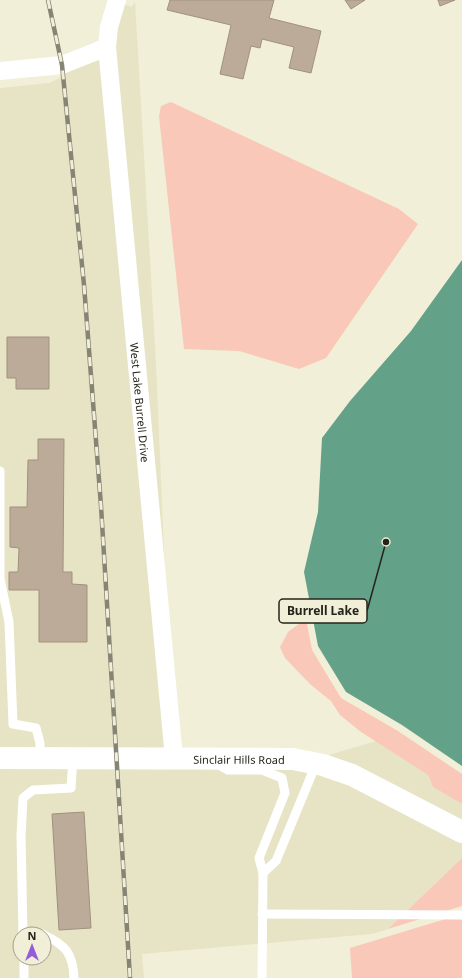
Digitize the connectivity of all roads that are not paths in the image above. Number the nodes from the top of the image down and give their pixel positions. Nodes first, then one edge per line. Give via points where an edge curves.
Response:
1 (118, 0) edge
2 (107, 47) junction
3 (0, 71) edge
4 (0, 471) edge
5 (4, 622) edge
6 (0, 758) edge
7 (40, 758) junction
8 (73, 758) junction
9 (174, 758) junction
10 (205, 758) junction
11 (316, 764) junction
12 (462, 832) edge
13 (263, 873) junction
14 (262, 914) junction
15 (462, 915) edge
16 (23, 926) edge
17 (52, 938) edge
18 (24, 966) edge
19 (24, 978) edge
20 (74, 978) edge
21 (262, 978) edge

1 - 2 street, West Lake Burrell Drive via 109,27
2 - 3 street via 62,65
2 - 9 street, West Lake Burrell Drive
4 - 5 lane via 0,579
5 - 7 lane via 13,724 36,728
6 - 7 street, Sinclair Hills Road
7 - 8 street, Sinclair Hills Road
8 - 9 street, Sinclair Hills Road
8 - 16 lane via 71,788 33,790 23,798
9 - 10 street, Sinclair Hills Road
10 - 11 street, Sinclair Hills Road via 293,759
10 - 13 lane via 228,770 262,770 282,778 285,793 259,858
11 - 12 street, Sinclair Hills Road via 352,775
11 - 13 lane via 276,861
13 - 14 lane
14 - 15 lane
14 - 21 lane
17 - 20 lane via 67,949 74,963
18 - 19 lane

